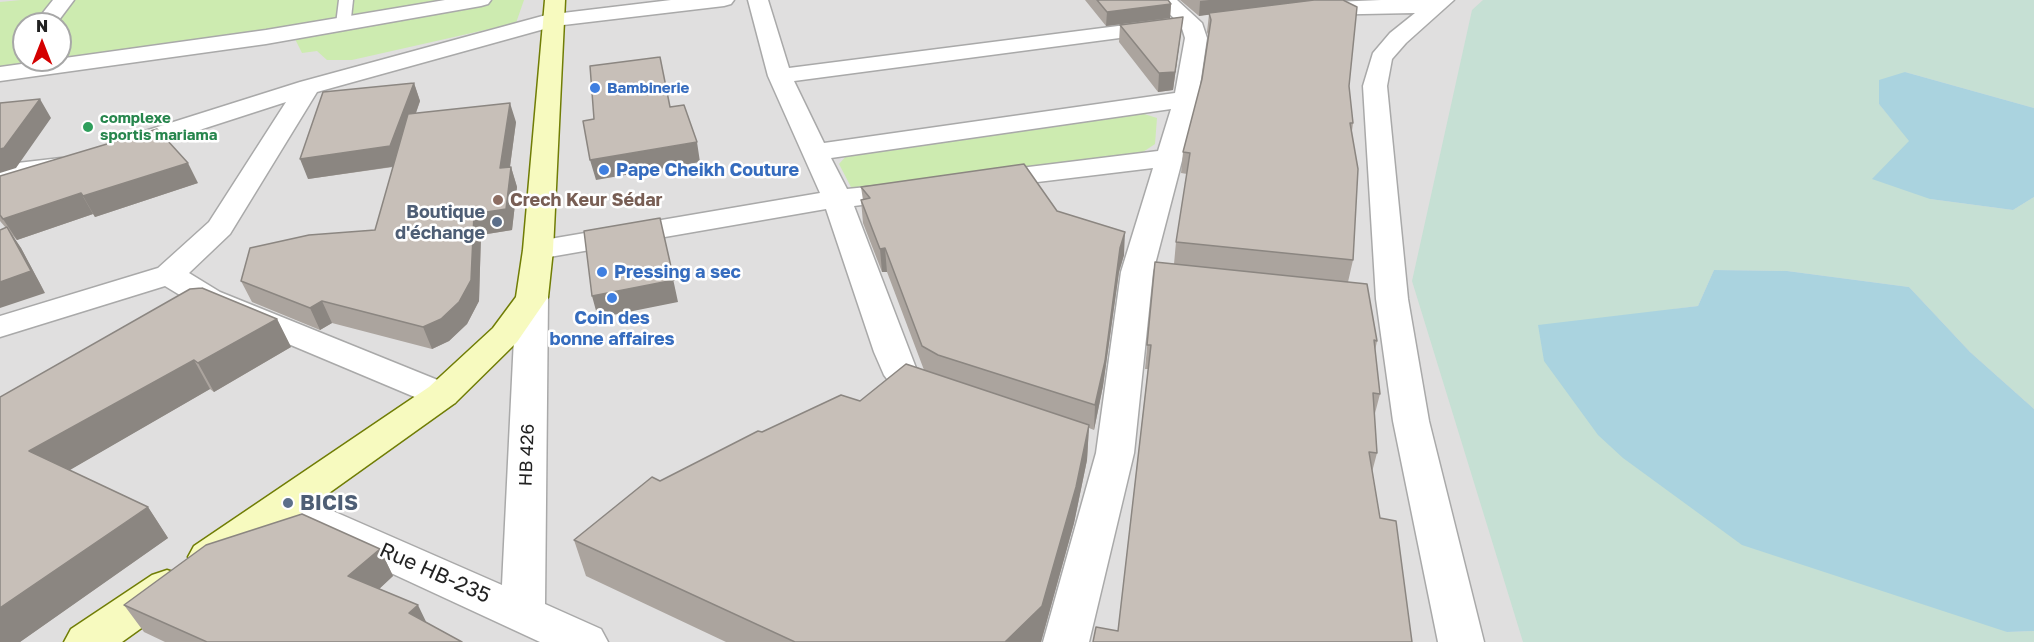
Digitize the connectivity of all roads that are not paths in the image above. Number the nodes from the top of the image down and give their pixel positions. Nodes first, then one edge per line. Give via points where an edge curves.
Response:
1 (64, 0) edge
2 (346, 0) edge
3 (481, 0) edge
4 (724, 0) edge
5 (758, 0) edge
6 (1165, 0) edge
7 (1439, 4) edge
8 (555, 10) edge
9 (54, 12) edge
10 (1290, 12) edge
11 (1202, 22) junction
12 (344, 24) junction
13 (2, 73) edge
14 (780, 76) junction
15 (308, 87) junction
16 (1186, 99) junction
17 (815, 152) junction
18 (1169, 158) junction
19 (81, 160) junction
20 (0, 173) edge
21 (967, 183) edge
22 (0, 184) edge
23 (932, 188) edge
24 (837, 199) junction
25 (538, 250) junction
26 (1137, 273) junction
27 (169, 275) junction
28 (1171, 276) edge
29 (1360, 296) edge
30 (532, 297) junction
31 (209, 298) junction
32 (1392, 299) junction
33 (179, 316) edge
34 (0, 327) edge
35 (442, 395) junction
36 (959, 401) edge
37 (283, 506) junction
38 (522, 612) junction
39 (87, 642) edge
40 (585, 642) edge
41 (1066, 642) edge
42 (1461, 642) edge

1 - 9 street
2 - 12 lane
3 - 12 street
4 - 8 street
5 - 14 street
6 - 11 street
7 - 10 street
7 - 32 street via 1398,38 1381,58 1375,86
8 - 15 street
8 - 25 street
11 - 14 street
11 - 16 street
12 - 13 street
14 - 17 street
15 - 19 street
15 - 27 street via 220,228
16 - 17 street
16 - 18 street
17 - 24 street
18 - 21 street
18 - 26 street
19 - 20 street
19 - 22 street
23 - 24 street
24 - 25 street
24 - 36 street via 902,375 926,390
25 - 30 street
26 - 28 street
26 - 41 street
27 - 31 street
27 - 34 street
29 - 32 street
30 - 35 street via 505,335
30 - 38 street, HB 426
31 - 33 street
31 - 35 street
32 - 42 street via 1411,421
35 - 37 street
37 - 38 street, Rue HB-235
37 - 39 street
38 - 40 street, Rue HB-235

